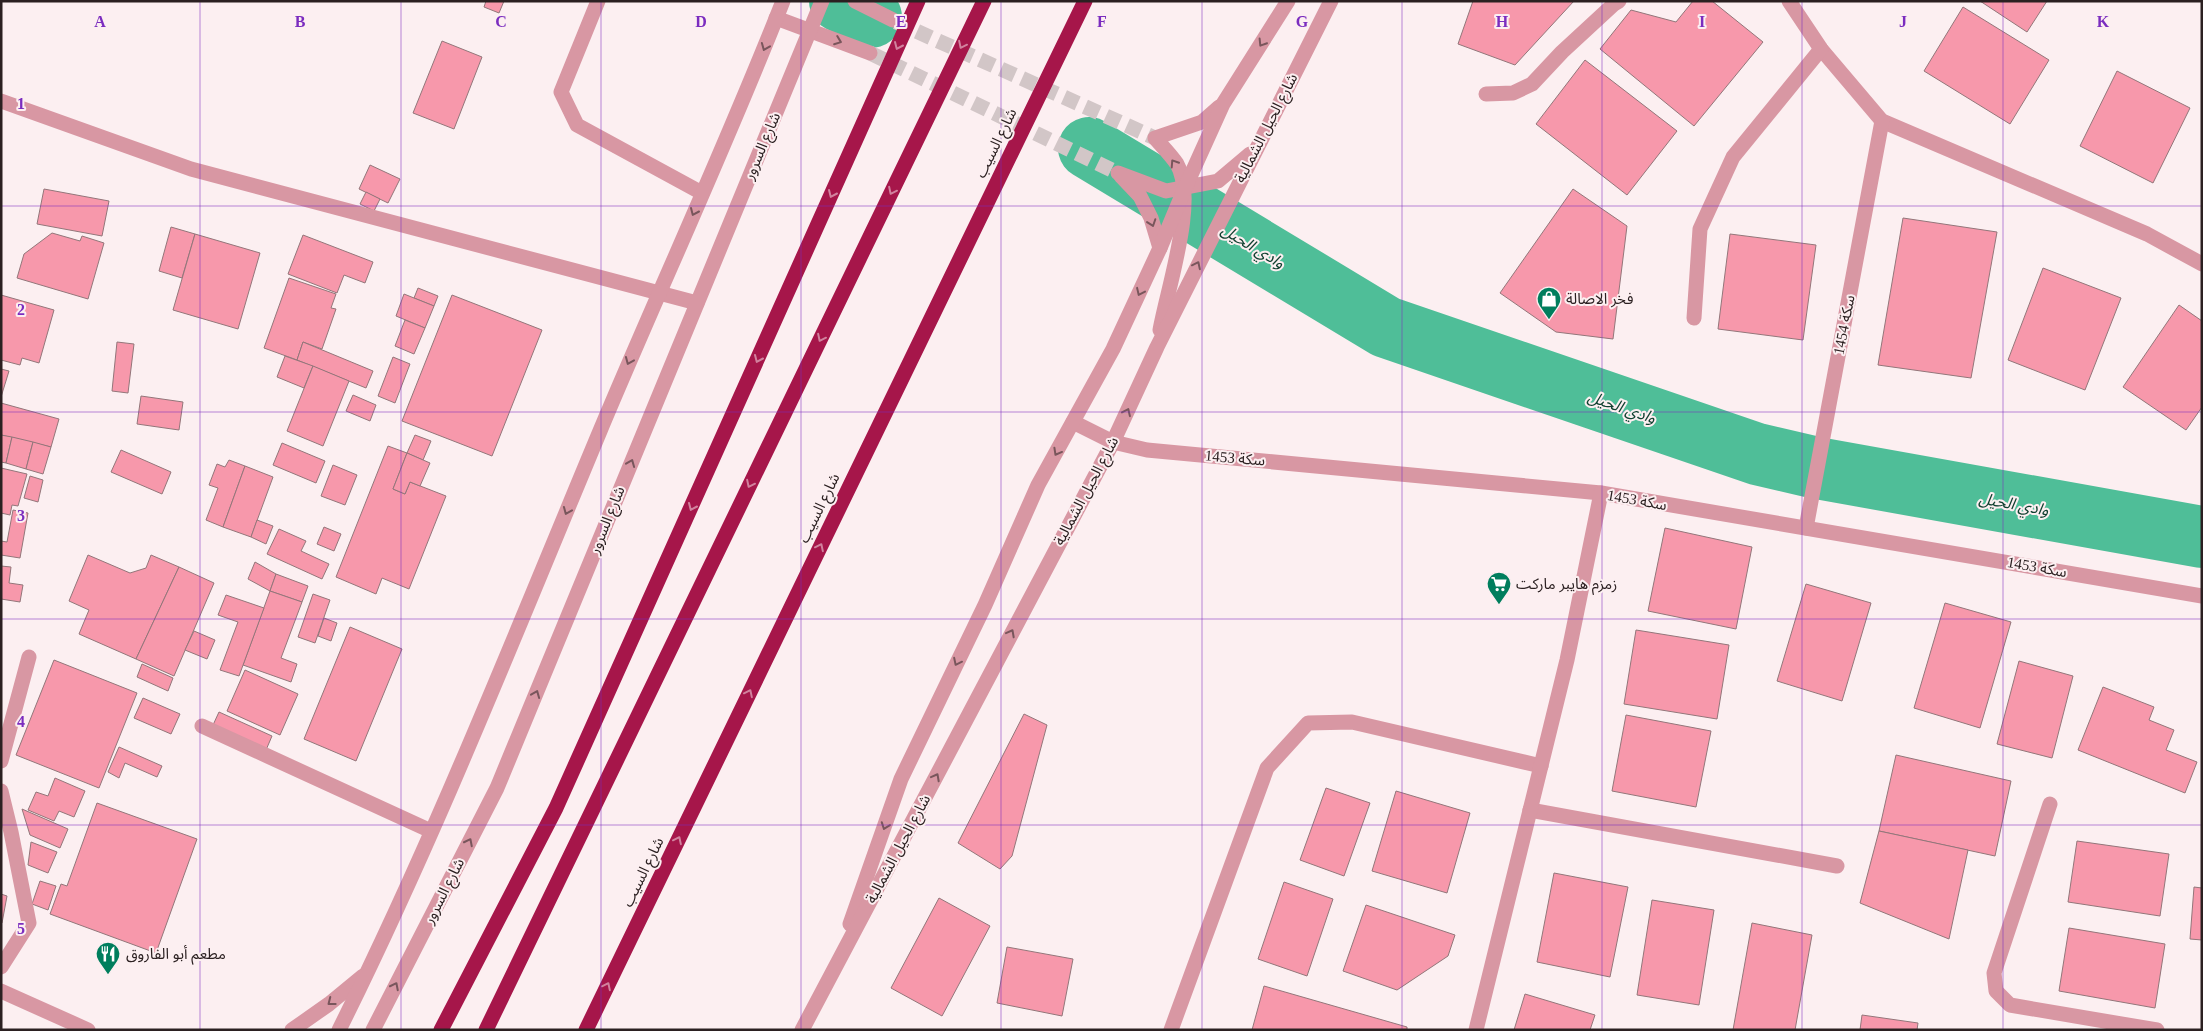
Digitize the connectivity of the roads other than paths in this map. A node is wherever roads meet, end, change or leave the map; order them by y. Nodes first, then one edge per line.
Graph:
1 (598, 1) edge
2 (783, 1) edge
3 (822, 1) edge
4 (854, 1) edge
5 (918, 1) edge
6 (984, 1) edge
7 (1085, 1) edge
8 (1288, 1) edge
9 (1331, 1) edge
10 (1620, 1) edge
11 (1790, 1) edge
12 (776, 18) junction
13 (893, 20) tunnel mouth
14 (810, 31) junction
15 (1821, 49) junction
16 (870, 53) tunnel mouth
17 (1486, 94) dead end
18 (1, 101) edge
19 (1223, 104) junction
20 (1882, 121) junction
21 (1255, 149) junction
22 (1185, 188) junction
23 (702, 193) junction
24 (1160, 248) junction
25 (2202, 264) edge
26 (658, 293) junction
27 (697, 304) junction
28 (1694, 318) dead end
29 (1157, 347) junction
30 (1073, 422) junction
31 (1113, 442) junction
32 (1601, 493) junction
33 (1806, 528) junction
34 (2202, 596) edge
35 (29, 656) dead end
36 (202, 726) dead end
37 (1, 761) edge
38 (1541, 766) junction
39 (1, 791) edge
40 (2050, 804) dead end
41 (1530, 810) junction
42 (431, 831) junction
43 (1837, 866) dead end
44 (1, 968) edge
45 (368, 972) junction
46 (832, 975) junction
47 (1, 991) edge
48 (88, 1030) edge
49 (292, 1030) edge
50 (339, 1030) edge
51 (373, 1030) edge
52 (441, 1030) edge
53 (486, 1030) edge
54 (586, 1030) edge
55 (802, 1030) edge
56 (1172, 1030) edge
57 (1476, 1030) edge
58 (2157, 1030) edge

1 - 23 street
2 - 12 street
3 - 14 street, شارع السرور
4 - 13 street
5 -> 52 highway
6 -> 53 highway
54 -> 7 highway, شارع السيب
8 -> 19 street
9 - 21 street, شارع الحيل الشمالية
10 - 17 street
11 - 15 street
12 - 14 street
12 -> 23 street
14 -> 16 street
14 - 27 street, شارع السرور
15 - 20 street
15 - 28 street
18 - 26 street
19 - 22 street, شارع الحيل الشمالية
22 -> 19 street
20 - 25 street
20 - 33 street, سكة 1454
21 - 22 street
29 -> 21 street, شارع الحيل الشمالية
22 - 24 street, شارع الحيل الشمالية
22 -> 24 street
22 - 29 street
23 -> 26 street
24 -> 30 street, شارع الحيل الشمالية
26 - 27 street
26 -> 42 street
51 -> 27 street, شارع السرور
31 -> 29 street, شارع الحيل الشمالية
30 - 31 street, سكة 1453
30 -> 46 street, شارع الحيل الشمالية
31 - 32 street, سكة 1453
46 -> 31 street, شارع الحيل الشمالية
32 - 33 street, سكة 1453
32 - 38 street
33 - 34 street, سكة 1453
35 - 37 street
36 - 42 street
38 - 41 street
38 - 56 street
39 - 44 street
40 - 58 street
41 - 43 street
41 - 57 street
42 - 45 street
45 -> 49 street
45 - 50 street
46 - 55 street, شارع الحيل الشمالية
47 - 48 street

